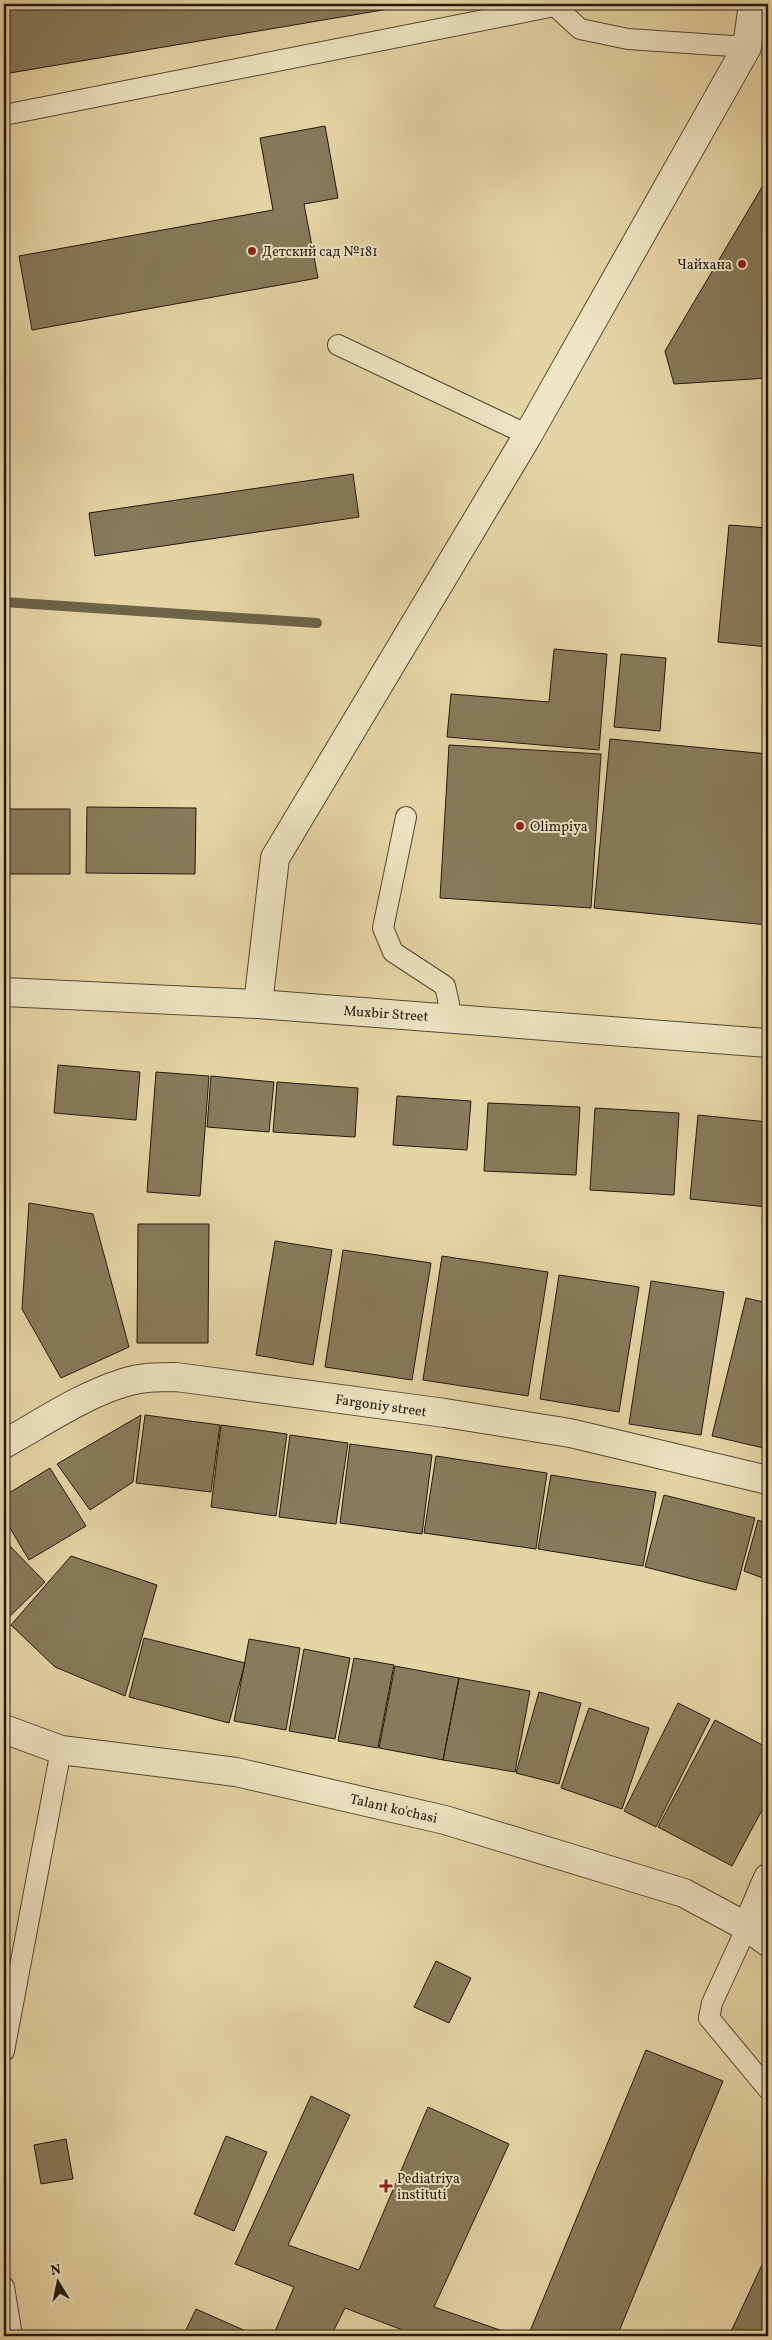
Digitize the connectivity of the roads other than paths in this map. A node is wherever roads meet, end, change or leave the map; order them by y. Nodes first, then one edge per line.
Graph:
1 (752, 4) edge
2 (555, 5) edge
3 (747, 47) junction
4 (4, 115) edge
5 (338, 345) dead end
6 (528, 435) junction
7 (406, 817) dead end
8 (4, 992) edge
9 (258, 1004) junction
10 (448, 1018) junction
11 (768, 1043) edge
12 (4, 1444) edge
13 (768, 1480) edge
14 (4, 1730) edge
15 (61, 1750) junction
16 (768, 1878) edge
17 (757, 1935) edge
18 (4, 2051) edge
19 (768, 2089) edge
20 (4, 2287) edge
21 (12, 2336) edge

1 - 3 street
2 - 3 lane
2 - 4 lane
3 - 6 street
5 - 6 lane
6 - 9 street
7 - 10 lane
8 - 9 street, Muxbir Street
9 - 10 street, Muxbir Street
10 - 11 street, Muxbir Street
12 - 13 street, Fargoniy street
14 - 15 street, Talant ko'chasi
15 - 17 street, Talant ko'chasi
15 - 18 lane
16 - 17 street
17 - 19 lane
20 - 21 lane

